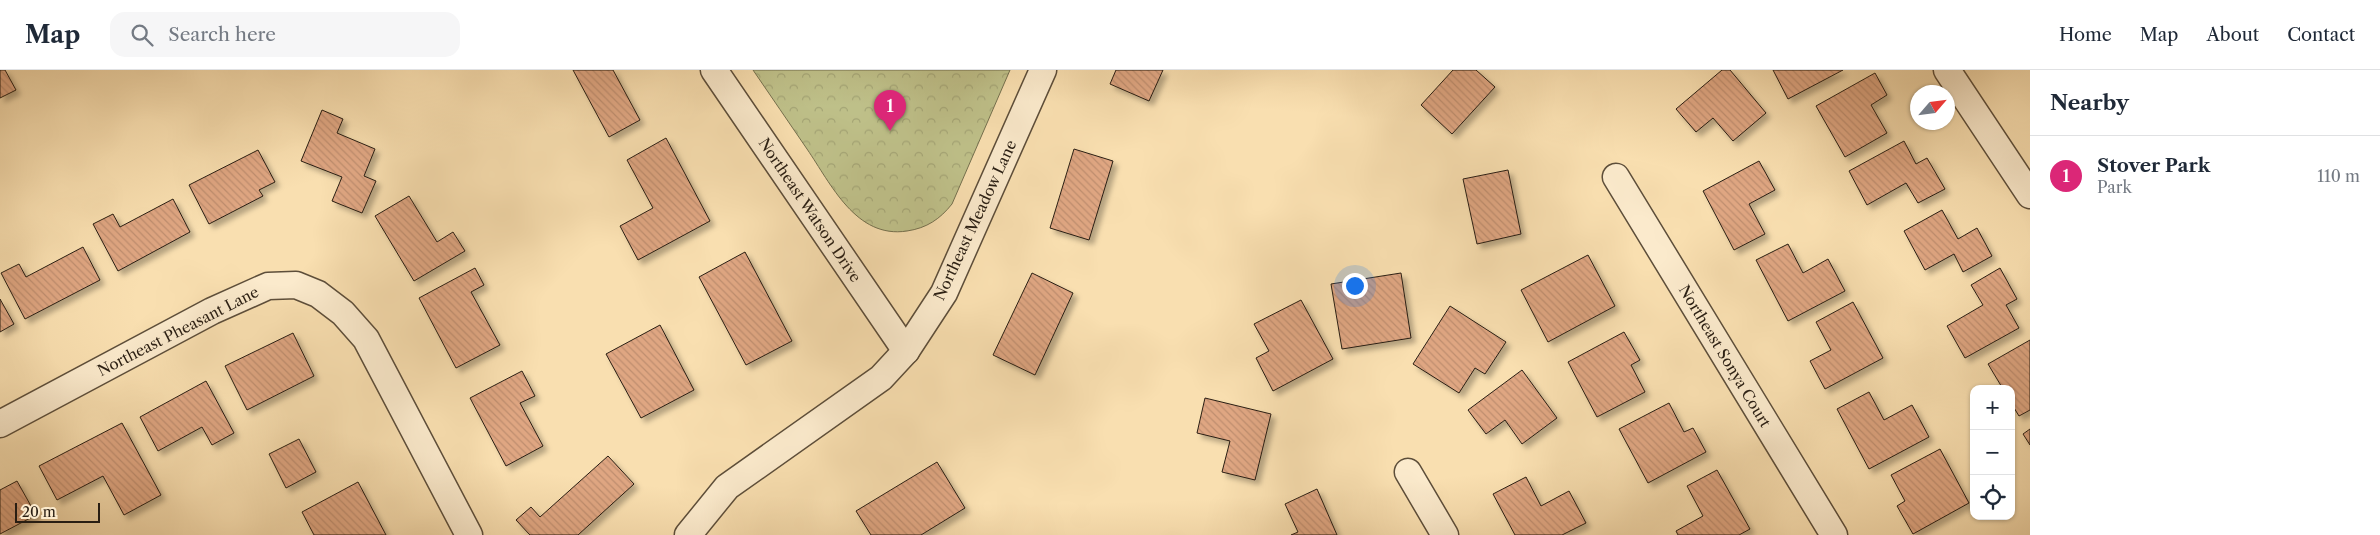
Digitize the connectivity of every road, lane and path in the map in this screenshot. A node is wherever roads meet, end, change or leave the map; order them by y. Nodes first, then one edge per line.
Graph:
1 (714, 70) edge
2 (1043, 70) edge
3 (1947, 70) edge
4 (1616, 177) dead end
5 (2030, 195) edge
6 (906, 351) junction
7 (0, 424) edge
8 (1408, 472) dead end
9 (469, 535) edge
10 (688, 535) edge
11 (1445, 535) edge
12 (1834, 535) edge

1 - 6 street, Northeast Watson Drive
2 - 6 street, Northeast Meadow Lane
3 - 5 street
4 - 12 street, Northeast Sonya Court
6 - 10 street, Northeast Meadow Lane
7 - 9 street, Northeast Pheasant Lane
8 - 11 street

